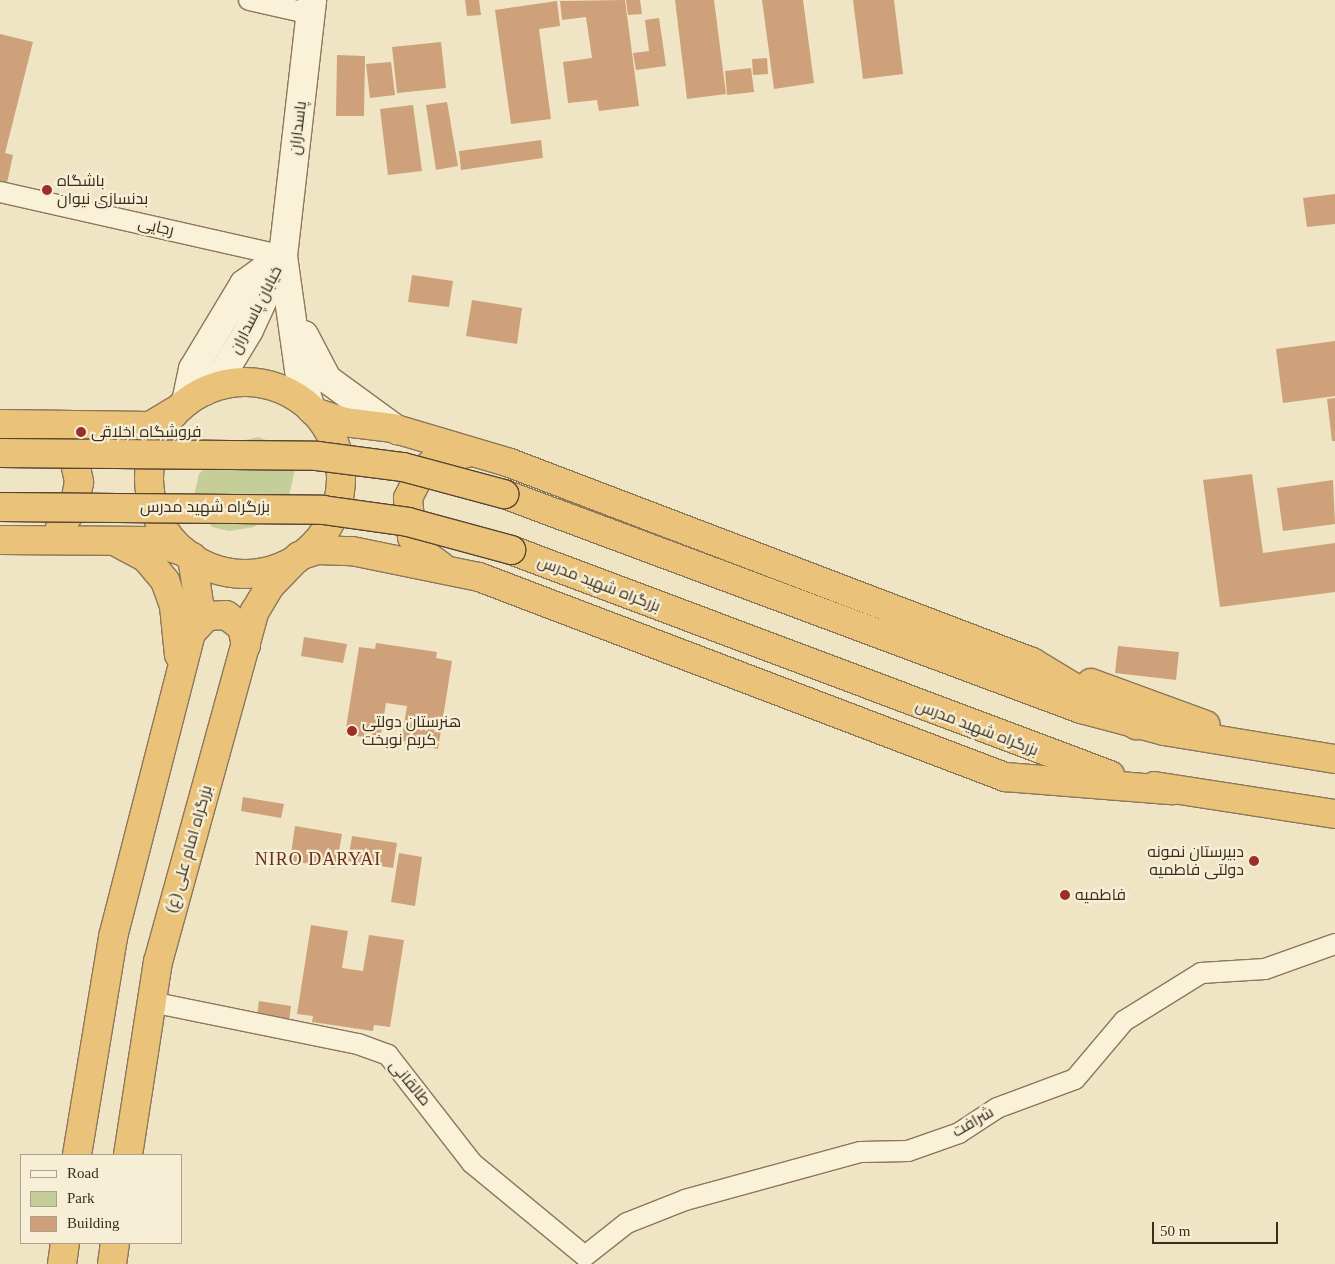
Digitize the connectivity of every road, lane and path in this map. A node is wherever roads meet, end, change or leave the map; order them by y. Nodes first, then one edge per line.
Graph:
1 (248, 0) edge
2 (312, 7) edge
3 (0, 192) edge
4 (283, 256) junction
5 (289, 301) junction
6 (191, 400) junction
7 (312, 410) junction
8 (0, 424) edge
9 (37, 425) junction
10 (398, 430) junction
11 (475, 452) junction
12 (0, 453) edge
13 (0, 507) edge
14 (0, 540) edge
15 (35, 541) junction
16 (112, 541) junction
17 (190, 556) junction
18 (298, 558) junction
19 (445, 568) junction
20 (191, 633) junction
21 (246, 646) junction
22 (1032, 662) junction
23 (180, 675) junction
24 (1136, 725) junction
25 (1268, 748) junction
26 (1335, 759) edge
27 (1172, 790) junction
28 (1335, 814) edge
29 (1335, 944) edge
30 (151, 1002) junction
31 (77, 1154) edge
32 (128, 1154) edge
33 (64, 1244) edge
34 (115, 1244) edge
35 (585, 1256) joint
36 (62, 1264) edge
37 (112, 1264) edge

1 - 2 street
2 - 4 main road, پاسداران
3 - 4 street, رجایی
4 - 5 main road, خیابان پاسداران
4 - 6 main road, خیابان پاسداران
5 - 7 main road, خیابان پاسداران
5 - 10 main road
6 - 7 highway
6 - 9 highway
6 - 17 highway
7 - 10 highway
7 - 18 highway, بزرگراه امام علی (ع)
8 - 9 highway
9 - 15 highway
10 - 11 highway
11 - 19 highway
11 - 22 highway
12 - 24 highway, bridge
13 - 27 highway, بزرگراه شهید مدرس, bridge
14 - 15 highway
15 - 16 highway
16 - 17 highway
16 - 23 highway
17 - 18 highway
17 - 20 highway
18 - 19 highway, بزرگراه شهید مدرس
18 - 21 highway, بزرگراه امام علی (ع)
19 - 27 highway, بزرگراه شهید مدرس
20 - 21 highway
20 - 23 highway
21 - 30 highway, بزرگراه امام علی (ع)
22 - 24 highway
22 - 25 highway
23 - 31 highway
24 - 25 highway
25 - 26 highway
27 - 28 highway, بزرگراه شهید مدرس
29 - 35 street, شرافت
30 - 32 highway, بزرگراه امام علی (ع)
30 - 35 street, طالقانی
33 - 36 highway
34 - 37 highway

